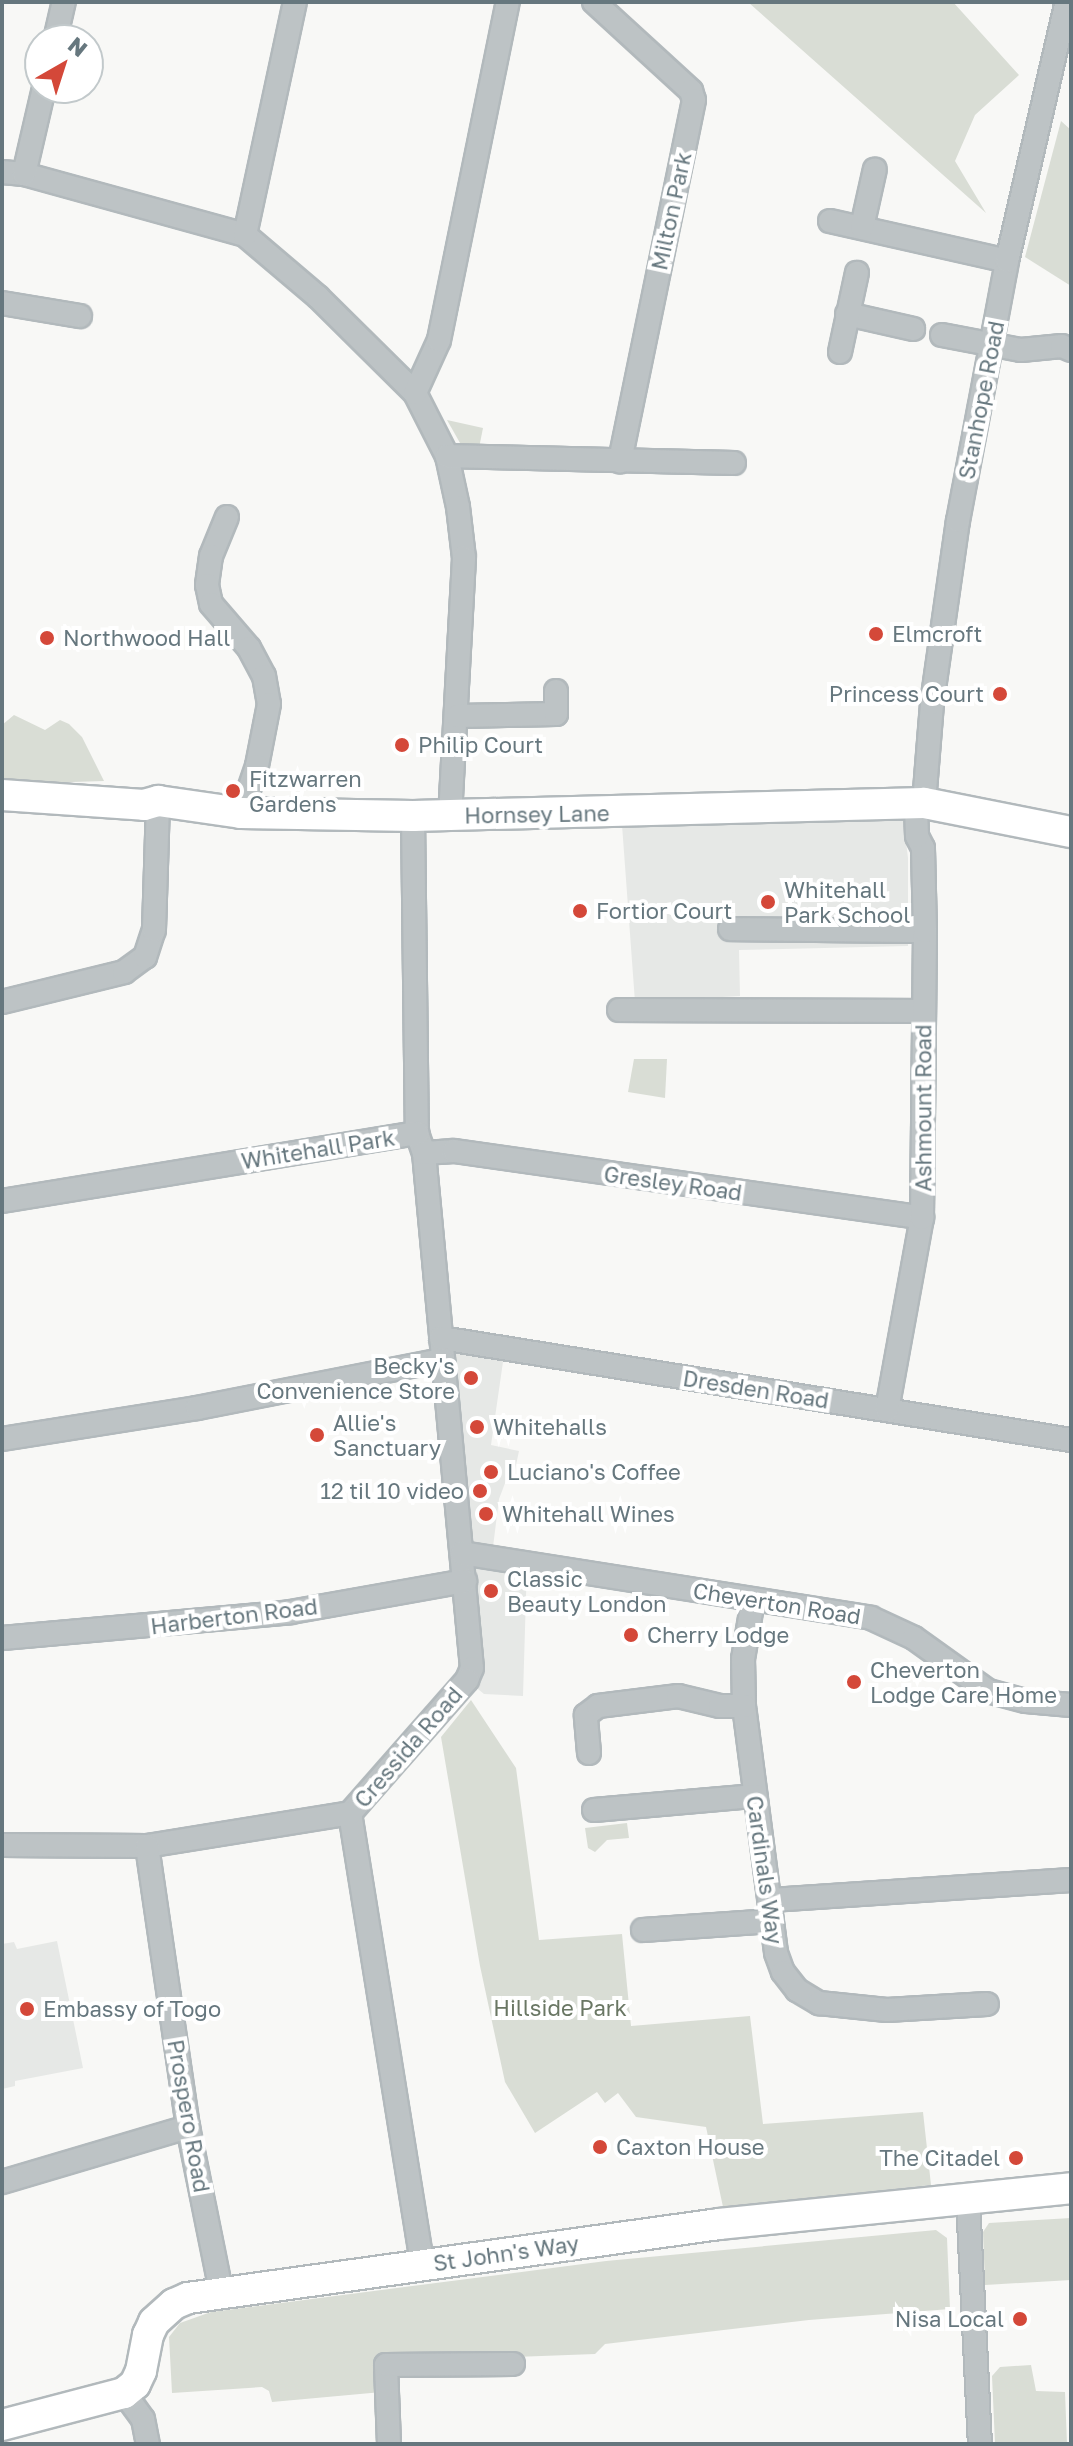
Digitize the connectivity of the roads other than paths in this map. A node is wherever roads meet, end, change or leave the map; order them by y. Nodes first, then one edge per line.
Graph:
1 (64, 2) edge
2 (295, 2) edge
3 (508, 2) edge
4 (594, 2) edge
5 (1068, 7) edge
6 (59, 24) edge
7 (38, 104) edge
8 (875, 169) dead end
9 (13, 173) edge
10 (830, 221) dead end
11 (862, 227) junction
12 (245, 235) junction
13 (1007, 261) junction
14 (857, 273) dead end
15 (2, 303) edge
16 (847, 314) junction
17 (80, 316) dead end
18 (913, 329) dead end
19 (942, 335) dead end
20 (992, 345) junction
21 (1071, 350) edge
22 (840, 352) dead end
23 (415, 393) junction
24 (447, 456) junction
25 (620, 461) junction
26 (734, 463) dead end
27 (227, 517) dead end
28 (556, 691) dead end
29 (458, 716) junction
30 (2, 795) edge
31 (158, 801) junction
32 (920, 803) junction
33 (241, 813) junction
34 (413, 816) junction
35 (450, 816) junction
36 (1071, 832) edge
37 (730, 929) dead end
38 (925, 931) junction
39 (2, 1002) edge
40 (619, 1010) dead end
41 (924, 1011) junction
42 (420, 1143) junction
43 (2, 1201) edge
44 (922, 1218) junction
45 (442, 1349) junction
46 (887, 1410) junction
47 (2, 1439) edge
48 (1071, 1440) edge
49 (462, 1553) junction
50 (465, 1581) junction
51 (753, 1600) junction
52 (2, 1638) edge
53 (1071, 1705) edge
54 (744, 1706) junction
55 (589, 1753) dead end
56 (755, 1796) junction
57 (594, 1810) dead end
58 (350, 1813) junction
59 (2, 1845) edge
60 (147, 1846) junction
61 (1071, 1880) edge
62 (772, 1911) junction
63 (643, 1930) dead end
64 (987, 2004) dead end
65 (188, 2127) junction
66 (2, 2182) edge
67 (1071, 2188) edge
68 (968, 2200) junction
69 (422, 2264) junction
70 (221, 2291) junction
71 (513, 2364) dead end
72 (124, 2393) junction
73 (2, 2425) edge
74 (148, 2444) edge
75 (389, 2444) edge
76 (980, 2444) edge

1 - 6 street
2 - 12 street
3 - 23 street
4 - 25 street, Milton Park
5 - 13 street, Stanhope Road
7 - 9 street
8 - 11 street
9 - 12 street
10 - 11 street
11 - 13 street
12 - 23 street
13 - 20 street, Stanhope Road
14 - 16 street
15 - 17 street
16 - 18 street
16 - 22 street
19 - 20 street
20 - 21 street
20 - 32 street, Stanhope Road
23 - 24 street
24 - 25 street
24 - 29 street
25 - 26 street
27 - 33 street
28 - 29 street
29 - 35 street
30 - 31 street, Hornsey Lane
31 - 33 street, Hornsey Lane
31 - 39 street
32 - 35 street, Hornsey Lane
32 - 36 street, Hornsey Lane
32 - 38 street, Ashmount Road
33 - 34 street, Hornsey Lane
34 - 35 street, Hornsey Lane
34 - 42 street, Whitehall Park
37 - 38 street
38 - 41 street, Ashmount Road
40 - 41 street
41 - 44 street, Ashmount Road
42 - 43 street, Whitehall Park
42 - 44 street, Gresley Road
42 - 45 street, Cressida Road
44 - 46 street, Ashmount Road
45 - 46 street, Dresden Road
45 - 47 street
45 - 49 street, Cressida Road
46 - 48 street, Dresden Road
49 - 50 street, Cressida Road
49 - 51 street, Cheverton Road
50 - 52 street, Harberton Road
50 - 58 street, Cressida Road
51 - 53 street, Cheverton Road
51 - 54 street, Cardinals Way
54 - 55 street
54 - 56 street, Cardinals Way
56 - 57 street
56 - 62 street, Cardinals Way
58 - 60 street
58 - 69 street, Cressida Road
59 - 60 street
60 - 65 street, Prospero Road
61 - 62 street
62 - 63 street
62 - 64 street, Cardinals Way
65 - 66 street
65 - 70 street, Prospero Road
67 - 68 street, St John's Way
68 - 69 street, St John's Way
68 - 76 street
69 - 70 street, St John's Way
70 - 72 street, St John's Way
71 - 75 street
72 - 73 street
72 - 74 street

